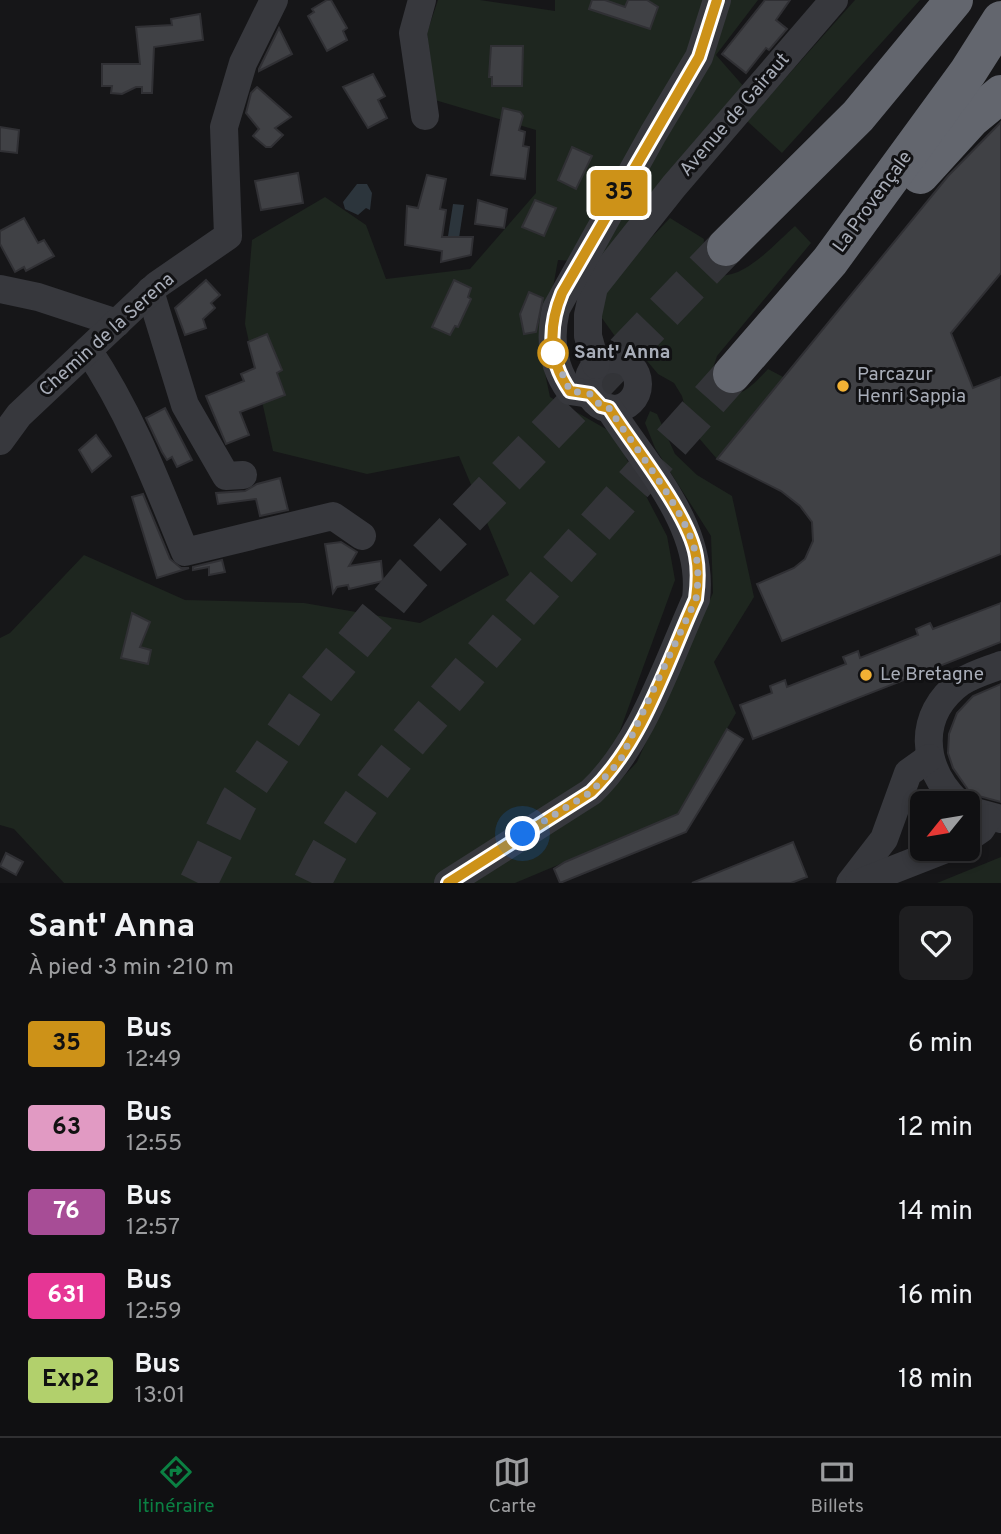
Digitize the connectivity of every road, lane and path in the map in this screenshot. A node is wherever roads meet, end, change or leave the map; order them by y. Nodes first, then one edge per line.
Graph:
1 (274, 0) edge
2 (422, 0) edge
3 (717, 0) edge
4 (834, 0) edge
5 (954, 0) edge
6 (1001, 20) edge
7 (1001, 94) edge
8 (425, 116) dead end
9 (726, 247) tunnel mouth
10 (830, 261) junction
11 (0, 289) edge
12 (150, 291) junction
13 (117, 323) junction
14 (88, 350) junction
15 (605, 362) junction
16 (732, 374) tunnel mouth
17 (609, 402) junction
18 (0, 441) edge
19 (243, 475) dead end
20 (362, 536) dead end
21 (1001, 665) edge
22 (929, 758) junction
23 (948, 791) edge
24 (915, 861) edge
25 (448, 883) edge
26 (850, 883) edge
27 (859, 883) edge

1 - 12 street, Chemin de la Serena
2 - 8 street
3 - 17 street
4 - 15 street, Avenue de Gairaut
5 - 9 highway
6 - 10 highway, La Provençale
7 - 10 highway
10 - 16 highway, La Provençale
11 - 13 street
12 - 13 street, Chemin de la Serena
12 - 19 street
13 - 14 street, Chemin de la Serena
14 - 18 street, Chemin de la Serena
14 - 20 street
15 - 17 street
15 - 17 street
17 - 25 street
21 - 22 street
22 - 23 street
22 - 26 street
24 - 27 street

